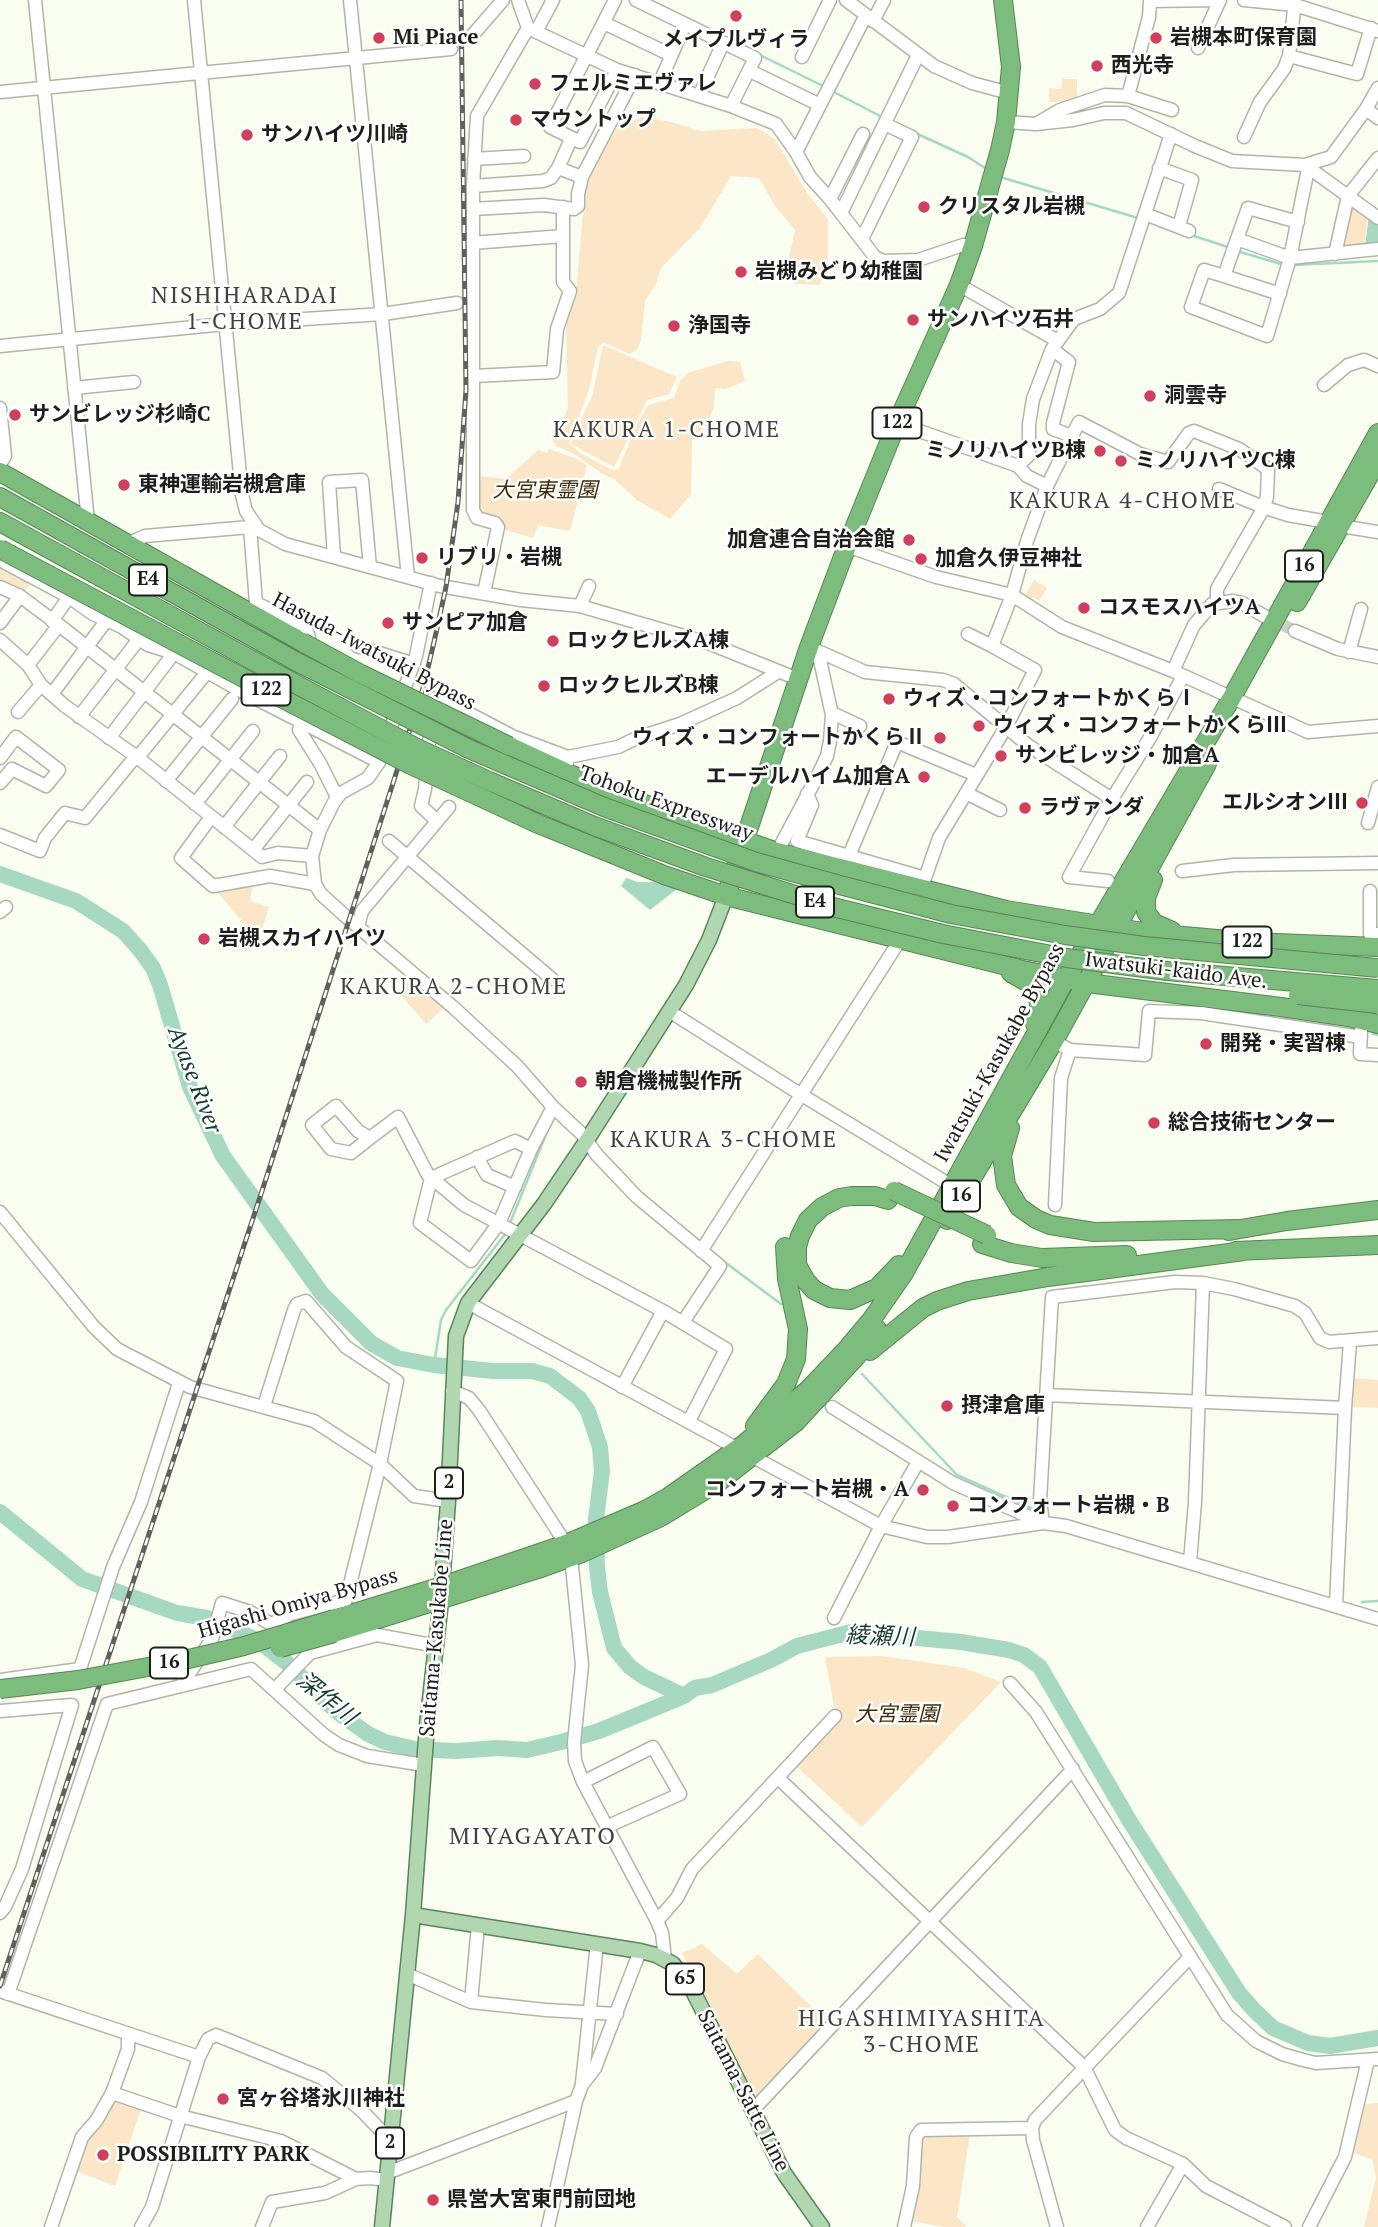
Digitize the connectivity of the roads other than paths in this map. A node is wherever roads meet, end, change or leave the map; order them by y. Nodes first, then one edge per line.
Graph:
1 (36, 0) edge
2 (194, 0) edge
3 (350, 0) edge
4 (503, 0) edge
5 (518, 0) edge
6 (553, 0) edge
7 (615, 0) edge
8 (636, 0) edge
9 (830, 0) edge
10 (846, 0) edge
11 (884, 0) edge
12 (1003, 0) edge
13 (1219, 0) edge
14 (1244, 0) edge
15 (1295, 3) edge
16 (870, 18) junction
17 (604, 23) junction
18 (685, 23) junction
19 (533, 29) junction
20 (1374, 29) edge
21 (470, 38) tunnel mouth
22 (723, 43) junction
23 (1198, 48) dead end
24 (452, 49) tunnel mouth
25 (588, 55) junction
26 (671, 55) junction
27 (918, 55) junction
28 (1289, 56) junction
29 (356, 57) junction
30 (802, 57) dead end
31 (617, 70) junction
32 (750, 71) junction
33 (201, 74) junction
34 (635, 75) junction
35 (660, 82) junction
36 (44, 88) junction
37 (1378, 88) edge
38 (0, 92) edge
39 (1009, 93) junction
40 (699, 96) junction
41 (1128, 96) junction
42 (820, 105) junction
43 (731, 106) junction
44 (1172, 110) dead end
45 (1366, 110) junction
46 (1378, 118) edge
47 (1006, 122) junction
48 (885, 124) junction
49 (1035, 124) junction
50 (863, 134) dead end
51 (1171, 134) junction
52 (1244, 137) dead end
53 (576, 140) junction
54 (597, 150) junction
55 (796, 152) junction
56 (524, 156) dead end
57 (474, 159) junction
58 (1376, 163) edge
59 (1306, 167) junction
60 (558, 168) junction
61 (1160, 168) junction
62 (582, 177) junction
63 (473, 186) junction
64 (1349, 197) junction
65 (830, 199) junction
66 (563, 207) junction
67 (473, 209) junction
68 (841, 213) junction
69 (1144, 217) junction
70 (1378, 218) edge
71 (1298, 222) junction
72 (563, 236) junction
73 (862, 239) junction
74 (472, 243) junction
75 (972, 246) junction
76 (1235, 246) junction
77 (1378, 249) edge
78 (1335, 254) junction
79 (1289, 264) junction
80 (1224, 276) junction
81 (959, 285) junction
82 (1280, 293) junction
83 (457, 303) dead end
84 (383, 314) junction
85 (225, 324) junction
86 (69, 340) junction
87 (1055, 345) junction
88 (0, 346) edge
89 (1378, 366) edge
90 (474, 376) junction
91 (134, 382) dead end
92 (1324, 386) dead end
93 (74, 388) junction
94 (0, 408) edge
95 (897, 423) junction
96 (1378, 433) edge
97 (1072, 436) junction
98 (1378, 460) edge
99 (1018, 466) junction
100 (1, 467) edge
101 (1047, 486) junction
102 (1219, 489) dead end
103 (0, 497) edge
104 (1264, 507) junction
105 (88, 521) junction
106 (0, 522) edge
107 (1334, 524) junction
108 (253, 527) junction
109 (1378, 532) edge
110 (127, 544) junction
111 (848, 546) junction
112 (0, 549) edge
113 (334, 557) junction
114 (0, 560) edge
115 (370, 567) junction
116 (408, 577) junction
117 (431, 583) junction
118 (589, 586) dead end
119 (0, 587) edge
120 (484, 593) junction
121 (1013, 595) junction
122 (20, 596) junction
123 (69, 597) junction
124 (1217, 603) junction
125 (580, 606) junction
126 (1362, 609) dead end
127 (1266, 617) tunnel mouth
128 (106, 621) junction
129 (0, 623) edge
130 (56, 623) junction
131 (1295, 631) tunnel mouth
132 (968, 634) dead end
133 (139, 639) junction
134 (0, 640) edge
135 (306, 640) junction
136 (357, 646) dead end
137 (992, 646) junction
138 (809, 647) junction
139 (87, 648) junction
140 (1349, 652) junction
141 (174, 653) junction
142 (1378, 657) edge
143 (414, 664) junction
144 (28, 665) junction
145 (116, 670) junction
146 (778, 672) junction
147 (1178, 674) junction
148 (204, 676) dead end
149 (798, 679) junction
150 (41, 685) junction
151 (144, 692) junction
152 (52, 694) junction
153 (232, 699) dead end
154 (1236, 701) junction
155 (19, 712) dead end
156 (832, 713) junction
157 (172, 714) junction
158 (79, 717) junction
159 (302, 722) junction
160 (860, 726) dead end
161 (1378, 726) edge
162 (1006, 727) junction
163 (253, 731) dead end
164 (201, 737) junction
165 (109, 738) junction
166 (280, 756) dead end
167 (136, 757) junction
168 (0, 758) edge
169 (230, 760) junction
170 (379, 762) junction
171 (566, 765) junction
172 (976, 775) junction
173 (166, 781) junction
174 (307, 782) dead end
175 (0, 783) edge
176 (260, 783) junction
177 (1378, 787) edge
178 (966, 793) junction
179 (807, 794) junction
180 (337, 797) junction
181 (1112, 799) junction
182 (195, 804) junction
183 (289, 806) junction
184 (449, 807) dead end
185 (1000, 810) dead end
186 (211, 817) junction
187 (437, 821) junction
188 (1175, 821) junction
189 (1368, 823) dead end
190 (224, 827) junction
191 (320, 830) junction
192 (0, 835) edge
193 (744, 839) junction
194 (389, 841) dead end
195 (253, 850) junction
196 (777, 852) junction
197 (312, 856) junction
198 (407, 856) junction
199 (848, 858) junction
200 (1378, 863) edge
201 (1182, 871) dead end
202 (1108, 881) dead end
203 (315, 884) junction
204 (1370, 891) dead end
205 (726, 896) junction
206 (1113, 901) junction
207 (1063, 920) junction
208 (358, 927) junction
209 (1107, 927) junction
210 (900, 940) junction
211 (1251, 942) junction
212 (1375, 943) edge
213 (1067, 958) junction
214 (990, 962) junction
215 (1378, 968) edge
216 (552, 979) dead end
217 (1066, 979) junction
218 (1087, 983) junction
219 (1378, 989) edge
220 (1378, 1004) edge
221 (669, 1011) junction
222 (1367, 1027) edge
223 (1058, 1046) junction
224 (1378, 1055) edge
225 (800, 1094) junction
226 (999, 1104) junction
227 (553, 1107) junction
228 (370, 1138) dead end
229 (587, 1140) junction
230 (531, 1149) junction
231 (477, 1157) junction
232 (431, 1178) junction
233 (515, 1187) junction
234 (951, 1189) junction
235 (891, 1195) junction
236 (1055, 1205) dead end
237 (1378, 1210) edge
238 (0, 1212) edge
239 (508, 1229) junction
240 (1239, 1229) junction
241 (984, 1240) junction
242 (1378, 1245) edge
243 (701, 1251) junction
244 (1244, 1251) junction
245 (1203, 1283) junction
246 (468, 1303) junction
247 (663, 1311) junction
248 (683, 1322) junction
249 (1378, 1338) edge
250 (1350, 1342) junction
251 (856, 1357) junction
252 (178, 1383) junction
253 (452, 1386) junction
254 (622, 1387) junction
255 (1046, 1395) junction
256 (1199, 1402) junction
257 (264, 1406) junction
258 (832, 1408) dead end
259 (1345, 1408) junction
260 (688, 1421) junction
261 (745, 1450) junction
262 (918, 1462) junction
263 (380, 1464) junction
264 (448, 1501) junction
265 (1043, 1523) junction
266 (881, 1526) junction
267 (575, 1548) junction
268 (1190, 1562) junction
269 (442, 1594) junction
270 (1336, 1606) junction
271 (834, 1618) dead end
272 (1378, 1619) edge
273 (334, 1626) junction
274 (437, 1646) junction
275 (2, 1683) edge
276 (1010, 1683) dead end
277 (181, 1686) junction
278 (275, 1689) junction
279 (0, 1700) edge
280 (0, 1711) edge
281 (835, 1716) dead end
282 (424, 1763) junction
283 (1073, 1769) junction
284 (778, 1778) junction
285 (583, 1782) junction
286 (606, 1828) junction
287 (2, 1909) edge
288 (413, 1915) junction
289 (657, 1921) junction
290 (930, 1921) junction
291 (478, 1925) junction
292 (597, 1944) junction
293 (640, 1951) junction
294 (1189, 1958) junction
295 (665, 1959) junction
296 (407, 1974) junction
297 (4, 1992) edge
298 (471, 2002) junction
299 (590, 2012) junction
300 (617, 2014) junction
301 (128, 2034) junction
302 (199, 2057) junction
303 (1373, 2059) edge
304 (1084, 2067) junction
305 (582, 2085) junction
306 (112, 2093) junction
307 (576, 2101) junction
308 (752, 2111) junction
309 (180, 2116) junction
310 (1032, 2128) junction
311 (391, 2138) junction
312 (1184, 2164) junction
313 (387, 2177) junction
314 (356, 2179) junction
315 (51, 2227) edge
316 (141, 2227) edge
317 (262, 2227) edge
318 (382, 2227) edge
319 (548, 2227) edge
320 (822, 2227) edge
321 (904, 2227) edge
322 (1057, 2227) edge
323 (1147, 2227) edge
324 (1285, 2227) edge
325 (1309, 2227) edge

1 - 36 street
2 - 33 street
3 - 29 street
4 - 21 street
5 - 19 street
6 - 19 street
7 - 17 street
8 - 18 street
9 - 30 street
10 - 16 street
11 - 16 street
12 - 39 highway, 122
13 - 23 street
13 - 41 street
14 - 15 street
15 - 20 street
15 - 28 street
16 - 27 street
16 - 42 street
17 - 25 street
17 - 26 street
18 - 22 street
18 - 26 street
19 - 25 street
19 - 57 street
20 - 28 street
22 - 32 street
22 - 40 street
24 - 29 street
25 - 31 street
25 - 53 street
26 - 35 street
27 - 39 street
27 - 48 street
28 - 52 street
29 - 33 street
29 - 84 street
31 - 34 street
31 - 53 street
32 - 42 street
32 - 43 street
33 - 36 street
33 - 85 street
34 - 35 street
34 - 54 street
35 - 40 street
36 - 38 street
36 - 86 street
37 - 45 street
39 - 47 highway, 122
40 - 43 street
41 - 44 street
41 - 49 street
42 - 55 street
43 - 55 street
45 - 46 street
45 - 59 street
47 - 49 street
47 - 75 highway, 122
48 - 68 street
48 - 73 street
49 - 51 street
50 - 65 street
51 - 59 street
51 - 61 street
53 - 54 street
53 - 60 street
54 - 62 street
55 - 65 street
56 - 57 street
57 - 63 street
58 - 64 street
59 - 64 street
59 - 71 street
60 - 62 street
60 - 63 street
61 - 69 street
61 - 69 street
62 - 66 street
63 - 67 street
64 - 70 street
64 - 78 street
65 - 68 street
66 - 67 street
66 - 72 street
67 - 74 street
68 - 73 street
69 - 87 street
71 - 76 street
71 - 79 street
72 - 74 street
72 - 90 street
73 - 75 street
74 - 90 street
75 - 81 highway, 122
76 - 79 street
76 - 80 street
77 - 78 street
78 - 79 street
79 - 82 street
80 - 82 street
80 - 82 street
81 - 87 street
81 - 95 highway, 122
83 - 84 street
84 - 85 street
84 - 116 street
85 - 86 street
85 - 108 street
86 - 88 street
86 - 93 street
87 - 97 street
87 - 99 street
89 - 92 street
90 - 120 street
91 - 93 street
93 - 105 street
94 - 100 street
95 - 99 street
95 - 111 highway, 122
96 - 107 highway, Iwatsuki-Kasukabe Bypass / 16
97 - 101 street
97 - 104 street
98 - 107 highway, Iwatsuki-Kasukabe Bypass / 16
99 - 101 street
100 - 105 highway, Hasuda-Iwatsuki Bypass / 122
101 - 121 street
102 - 104 street
103 - 215 highway, Tohoku Expressway / E4, bridge
104 - 107 street
104 - 124 street
105 - 110 highway, Hasuda-Iwatsuki Bypass / 122
106 - 213 highway, Tohoku Expressway / E4, bridge
107 - 109 street
107 - 154 highway, Iwatsuki-Kasukabe Bypass / 16
108 - 110 street
108 - 113 street
108 - 135 street
110 - 135 highway, Hasuda-Iwatsuki Bypass / 122
111 - 121 street
111 - 138 highway, 122
112 - 205 highway, 122, bridge
113 - 115 street
113 - 115 street
114 - 123 street
115 - 116 street
116 - 117 street
117 - 120 street
117 - 143 street
118 - 125 street
119 - 122 street
120 - 125 street
121 - 137 street
121 - 147 street
122 - 129 street
122 - 130 street
123 - 128 street
123 - 130 street
124 - 127 street
124 - 147 street
125 - 146 street
126 - 140 street
128 - 133 street
128 - 139 street
130 - 139 street
130 - 144 street
131 - 140 street
132 - 137 street
133 - 141 street
133 - 145 street
134 - 144 street
135 - 171 highway, Hasuda-Iwatsuki Bypass / 122, bridge
136 - 143 street
137 - 162 street
138 - 149 highway, 122
138 - 156 street
138 - 162 street
139 - 145 street
139 - 152 street
140 - 142 street
141 - 151 street
141 - 159 street
143 - 170 street
144 - 150 street
145 - 151 street
145 - 158 street
146 - 149 street
146 - 171 street
147 - 154 street
147 - 181 street
148 - 157 street
149 - 193 highway, 122
150 - 152 street
150 - 155 street
151 - 157 street
151 - 165 street
152 - 158 street
153 - 164 street
154 - 161 street
154 - 188 highway, Iwatsuki-Kasukabe Bypass / 16
154 - 206 highway, Iwatsuki-Kasukabe Bypass / 16
156 - 160 street
156 - 179 street
157 - 164 street
157 - 167 street
158 - 165 street
159 - 170 street
159 - 180 street
162 - 172 street
162 - 181 street
163 - 169 street
164 - 169 street
164 - 173 street
165 - 167 street
166 - 176 street
167 - 173 street
167 - 192 street
168 - 175 street
169 - 176 street
169 - 182 street
170 - 180 street
171 - 187 street
171 - 193 highway, Hasuda-Iwatsuki Bypass / 122
172 - 178 street
172 - 199 street
173 - 182 street
174 - 183 street
176 - 183 street
176 - 190 street
177 - 189 street
178 - 185 street
178 - 199 street
179 - 196 street
179 - 199 street
180 - 191 street
181 - 202 street
182 - 186 street
183 - 191 street
183 - 195 street
184 - 187 street
186 - 190 street
186 - 203 street
187 - 198 street
188 - 209 highway, Iwatsuki-Kasukabe Bypass / 16
188 - 211 highway
190 - 195 street
191 - 197 street
193 - 196 highway, Iwatsuki-kaido Ave. / 122
193 - 205 highway, 122
194 - 198 street
195 - 197 street
196 - 207 highway, Iwatsuki-kaido Ave. / 122
197 - 203 street
198 - 208 street
198 - 216 street
200 - 201 street
203 - 208 street
204 - 212 street
205 - 210 highway, Iwatsuki-kaido Ave. / 122
205 - 221 main road, Saitama-Kasukabe Line / 2
206 - 207 highway
206 - 209 highway, Iwatsuki-Kasukabe Bypass / 16
207 - 209 highway, Iwatsuki-kaido Ave. / 122
208 - 227 street
209 - 211 highway, Iwatsuki-kaido Ave. / 122
209 - 217 highway, Iwatsuki-Kasukabe Bypass / 16
209 - 218 highway, Iwatsuki-Kasukabe Bypass / 16
210 - 214 highway, Iwatsuki-kaido Ave. / 122
210 - 225 street
211 - 212 highway, Iwatsuki-kaido Ave. / 122
212 - 222 street
213 - 219 highway, Tohoku Expressway / E4, bridge
213 - 220 highway, bridge
214 - 217 highway, Iwatsuki-kaido Ave. / 122
214 - 226 highway
217 - 218 highway, Iwatsuki-kaido Ave. / 122
217 - 226 highway, Iwatsuki-Kasukabe Bypass / 16
218 - 222 highway, Iwatsuki-kaido Ave. / 122
218 - 223 highway, Iwatsuki-Kasukabe Bypass / 16
221 - 225 street
221 - 229 main road, Saitama-Kasukabe Line / 2
222 - 223 street
222 - 224 street
223 - 236 street
223 - 240 highway
223 - 251 highway, Iwatsuki-Kasukabe Bypass / 16
225 - 234 street
225 - 243 street
226 - 234 highway, Iwatsuki-Kasukabe Bypass / 16
227 - 229 street
227 - 230 street
228 - 232 street
229 - 239 main road, Saitama-Kasukabe Line / 2
229 - 243 street
230 - 231 street
230 - 233 street
231 - 232 street
231 - 233 street
232 - 239 street
232 - 239 street
233 - 239 street
234 - 235 highway
234 - 261 highway, Iwatsuki-Kasukabe Bypass / 16
235 - 241 highway, bridge
235 - 261 highway
237 - 240 highway
238 - 252 street
239 - 246 main road, Saitama-Kasukabe Line / 2
239 - 247 street
240 - 241 highway
241 - 244 highway
242 - 244 highway
243 - 248 street
244 - 251 highway
245 - 250 street
245 - 255 street
245 - 256 street
246 - 253 main road, Saitama-Kasukabe Line / 2
246 - 254 street
247 - 248 street
247 - 254 street
248 - 260 street
249 - 250 street
250 - 259 street
251 - 261 highway, Iwatsuki-Kasukabe Bypass / 16
252 - 257 street
252 - 275 street
253 - 264 main road, Saitama-Kasukabe Line / 2
253 - 267 street
254 - 260 street
255 - 256 street
255 - 265 street
256 - 259 street
256 - 268 street
257 - 263 street
257 - 263 street
258 - 262 street
259 - 270 street
260 - 261 street
261 - 266 street
261 - 267 highway, Iwatsuki-Kasukabe Bypass / 16
262 - 265 street
262 - 266 street
263 - 264 street
263 - 277 street
264 - 269 main road, Saitama-Kasukabe Line / 2
265 - 266 street
265 - 268 street
266 - 271 street
267 - 269 highway, Iwatsuki-Kasukabe Bypass / 16
267 - 285 street
268 - 270 street
269 - 273 highway, Higashi Omiya Bypass / 16
269 - 274 main road, Saitama-Kasukabe Line / 2
270 - 272 street
273 - 275 highway, Higashi Omiya Bypass / 16, bridge
273 - 279 highway, Higashi Omiya Bypass / 16, bridge
274 - 278 street
274 - 282 main road, Saitama-Kasukabe Line / 2
275 - 280 street
276 - 283 street
277 - 278 street
277 - 297 street
278 - 282 street
280 - 287 street
281 - 284 street
282 - 288 main road, Saitama-Kasukabe Line / 2
283 - 290 street
283 - 294 street
284 - 289 street
284 - 290 street
285 - 286 street
285 - 286 street
286 - 289 street
288 - 291 main road, Saitama-Satte Line / 65
288 - 296 main road, Saitama-Kasukabe Line / 2
289 - 295 street
290 - 304 street
290 - 308 street
291 - 292 main road, Saitama-Satte Line / 65
291 - 298 street
292 - 293 main road, Saitama-Satte Line / 65
292 - 299 street
293 - 295 main road, Saitama-Satte Line / 65
293 - 300 street
294 - 303 street
294 - 304 street
295 - 308 main road, Saitama-Satte Line / 65
296 - 298 street
296 - 311 main road, Saitama-Kasukabe Line / 2
297 - 301 street
298 - 299 street
299 - 300 street
299 - 305 street
300 - 305 street
301 - 302 street
301 - 306 street
302 - 309 street
302 - 311 street
303 - 325 street
304 - 310 street
304 - 312 street
305 - 307 street
306 - 309 street
306 - 315 street
307 - 313 street
307 - 319 street
308 - 320 main road, Saitama-Satte Line / 65
309 - 314 street
309 - 316 street
310 - 321 street
310 - 322 street
311 - 313 main road, Saitama-Kasukabe Line / 2
312 - 323 street
312 - 324 street
313 - 314 street
313 - 318 main road, Saitama-Kasukabe Line / 2
314 - 317 street

